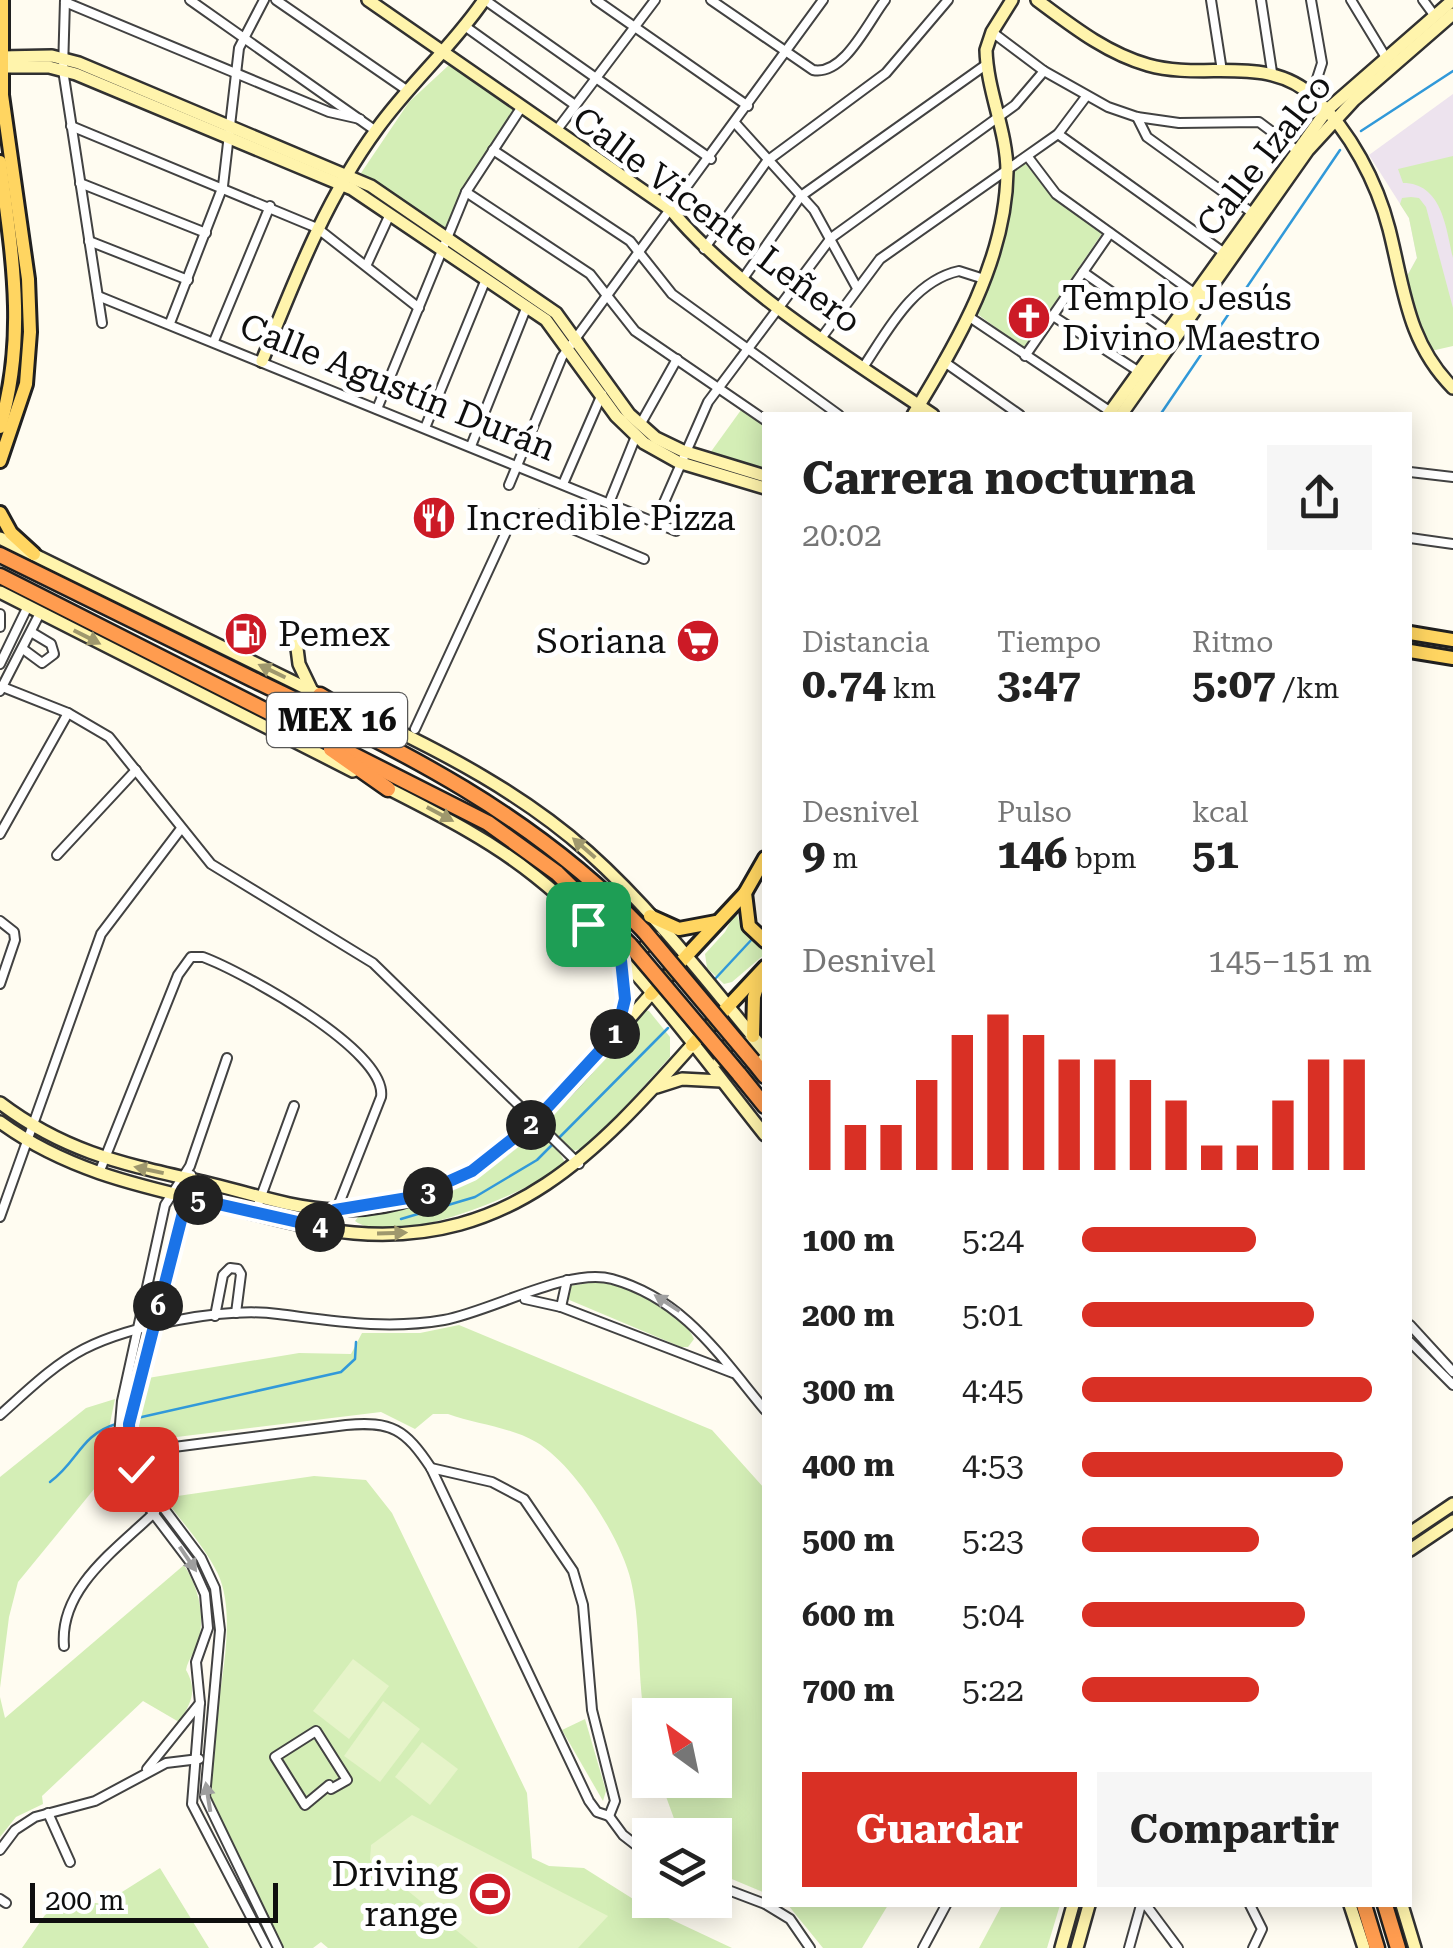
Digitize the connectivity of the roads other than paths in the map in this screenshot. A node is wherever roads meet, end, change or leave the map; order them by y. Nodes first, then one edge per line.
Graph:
1 (2, 0) edge
2 (190, 0) edge
3 (264, 0) edge
4 (276, 0) edge
5 (368, 0) edge
6 (484, 0) edge
7 (596, 0) edge
8 (655, 0) edge
9 (711, 0) edge
10 (823, 0) edge
11 (885, 0) edge
12 (948, 0) edge
13 (1012, 0) edge
14 (1038, 0) edge
15 (1211, 0) edge
16 (1261, 0) edge
17 (1311, 0) edge
18 (1351, 0) edge
19 (1424, 0) edge
20 (1453, 0) edge
21 (65, 1) edge
22 (1453, 14) edge
23 (1434, 15) junction
24 (635, 26) junction
25 (466, 27) junction
26 (992, 32) junction
27 (242, 36) junction
28 (786, 50) junction
29 (446, 54) junction
30 (1385, 56) junction
31 (0, 57) edge
32 (63, 64) junction
33 (987, 64) junction
34 (0, 68) edge
35 (1044, 71) junction
36 (1222, 72) junction
37 (1272, 72) junction
38 (236, 73) junction
39 (596, 78) junction
40 (408, 91) junction
41 (1312, 94) junction
42 (1086, 98) junction
43 (576, 105) junction
44 (748, 106) junction
45 (522, 108) junction
46 (1331, 114) junction
47 (999, 116) junction
48 (1137, 117) junction
49 (360, 119) junction
50 (736, 124) junction
51 (71, 126) junction
52 (230, 131) junction
53 (376, 131) junction
54 (556, 131) junction
55 (1058, 134) junction
56 (1295, 149) junction
57 (493, 150) junction
58 (1028, 156) junction
59 (710, 159) junction
60 (767, 160) junction
61 (0, 162) edge
62 (1007, 172) junction
63 (344, 178) junction
64 (80, 183) junction
65 (223, 186) junction
66 (466, 192) junction
67 (801, 196) junction
68 (270, 206) junction
69 (393, 208) junction
70 (671, 210) junction
71 (1251, 212) junction
72 (317, 228) junction
73 (206, 233) junction
74 (1110, 233) junction
75 (831, 238) junction
76 (89, 241) junction
77 (445, 244) junction
78 (704, 250) junction
79 (1222, 252) junction
80 (640, 253) junction
81 (367, 264) junction
82 (1082, 272) junction
83 (487, 278) junction
84 (984, 279) junction
85 (188, 280) junction
86 (742, 281) junction
87 (857, 288) junction
88 (1194, 293) junction
89 (98, 296) junction
90 (608, 296) junction
91 (528, 306) junction
92 (779, 307) junction
93 (419, 308) junction
94 (968, 316) junction
95 (1052, 316) junction
96 (102, 322) dead end
97 (170, 323) junction
98 (1167, 331) junction
99 (822, 336) junction
100 (214, 341) junction
101 (574, 342) junction
102 (748, 349) junction
103 (1025, 356) junction
104 (677, 359) junction
105 (262, 360) junction
106 (943, 361) junction
107 (864, 366) junction
108 (20, 369) junction
109 (1138, 371) junction
110 (718, 388) junction
111 (1453, 388) edge
112 (602, 394) junction
113 (377, 408) junction
114 (916, 410) edge
115 (836, 412) edge
116 (1016, 412) edge
117 (1110, 412) edge
118 (1114, 412) edge
119 (1114, 412) edge
120 (762, 418) edge
121 (0, 427) edge
122 (425, 428) junction
123 (638, 431) junction
124 (471, 446) junction
125 (681, 457) junction
126 (0, 461) edge
127 (517, 464) junction
128 (1412, 472) edge
129 (762, 475) edge
130 (1453, 477) edge
131 (562, 484) junction
132 (510, 485) dead end
133 (762, 487) edge
134 (609, 504) junction
135 (0, 513) edge
136 (655, 523) junction
137 (676, 531) dead end
138 (0, 538) edge
139 (1412, 538) edge
140 (1453, 544) edge
141 (0, 554) edge
142 (34, 554) junction
143 (644, 559) dead end
144 (0, 576) edge
145 (0, 592) edge
146 (34, 610) junction
147 (0, 614) edge
148 (0, 631) edge
149 (31, 632) junction
150 (295, 633) dead end
151 (1412, 633) edge
152 (1453, 640) edge
153 (12, 641) junction
154 (23, 649) junction
155 (1412, 652) edge
156 (1453, 658) edge
157 (0, 664) edge
158 (1, 688) edge
159 (316, 693) junction
160 (68, 713) junction
161 (290, 720) junction
162 (415, 729) dead end
163 (429, 766) junction
164 (136, 770) junction
165 (388, 788) junction
166 (180, 830) junction
167 (0, 834) edge
168 (57, 855) dead end
169 (762, 863) edge
170 (745, 893) junction
171 (718, 921) junction
172 (0, 922) edge
173 (651, 924) junction
174 (759, 936) edge
175 (686, 956) junction
176 (621, 960) junction
177 (762, 970) edge
178 (762, 974) edge
179 (0, 984) edge
180 (652, 994) junction
181 (728, 1006) junction
182 (617, 1032) junction
183 (753, 1036) junction
184 (692, 1045) junction
185 (227, 1058) dead end
186 (761, 1058) edge
187 (721, 1080) junction
188 (653, 1089) junction
189 (762, 1102) edge
190 (0, 1103) edge
191 (294, 1106) dead end
192 (751, 1118) junction
193 (0, 1122) edge
194 (534, 1122) junction
195 (31, 1126) junction
196 (762, 1131) edge
197 (26, 1140) junction
198 (104, 1160) junction
199 (579, 1164) junction
200 (188, 1174) junction
201 (98, 1175) junction
202 (172, 1194) junction
203 (260, 1195) junction
204 (187, 1197) junction
205 (2, 1204) edge
206 (335, 1210) junction
207 (255, 1214) junction
208 (0, 1216) edge
209 (329, 1229) junction
210 (567, 1280) junction
211 (521, 1298) junction
212 (562, 1307) junction
213 (236, 1313) junction
214 (215, 1316) junction
215 (1412, 1327) edge
216 (152, 1328) junction
217 (138, 1331) junction
218 (711, 1343) junction
219 (1412, 1344) edge
220 (697, 1361) junction
221 (1453, 1372) edge
222 (734, 1373) junction
223 (1453, 1386) edge
224 (762, 1406) edge
225 (0, 1415) edge
226 (130, 1452) junction
227 (119, 1454) junction
228 (431, 1468) junction
229 (1453, 1496) edge
230 (162, 1506) junction
231 (1447, 1508) edge
232 (154, 1514) junction
233 (1453, 1521) edge
234 (1412, 1531) edge
235 (1412, 1549) edge
236 (64, 1646) dead end
237 (200, 1703) junction
238 (316, 1731) joint
239 (195, 1759) junction
240 (208, 1760) junction
241 (142, 1774) junction
242 (48, 1813) junction
243 (609, 1816) junction
244 (632, 1842) edge
245 (0, 1850) edge
246 (70, 1862) dead end
247 (732, 1891) edge
248 (762, 1903) edge
249 (771, 1907) edge
250 (945, 1907) edge
251 (1072, 1907) edge
252 (1088, 1907) edge
253 (1142, 1907) edge
254 (1145, 1907) edge
255 (1251, 1907) edge
256 (1351, 1907) edge
257 (1365, 1907) edge
258 (1385, 1907) edge
259 (1403, 1907) edge
260 (1409, 1927) junction
261 (1394, 1932) junction
262 (266, 1948) edge
263 (278, 1948) edge
264 (810, 1948) edge
265 (924, 1948) edge
266 (1061, 1948) edge
267 (1077, 1948) edge
268 (1129, 1948) edge
269 (1178, 1948) edge
270 (1252, 1948) edge
271 (1364, 1948) edge
272 (1377, 1948) edge
273 (1398, 1948) edge
274 (1415, 1948) edge

1 - 31 main road
2 - 27 street
3 - 27 street
4 - 40 street
5 - 29 main road, Calle Vicente Leñero
6 - 25 main road
6 - 39 street
7 - 24 street
8 - 24 street
9 - 28 street
10 - 28 street
11 - 28 street
12 - 60 street
13 - 26 main road
14 - 36 main road
15 - 36 street
16 - 37 street
17 - 41 street
18 - 30 street
19 - 23 street
20 - 23 main road, Calle Izalco
21 - 32 street
21 - 38 street
22 - 46 main road, Calle Izalco
23 - 30 main road, Calle Izalco
24 - 39 street
24 - 44 street
25 - 29 main road
25 - 43 street
26 - 33 main road
26 - 35 street
27 - 38 street
27 - 49 street
28 - 44 street
29 - 40 main road
29 - 45 main road, Calle Vicente Leñero
30 - 46 main road, Calle Izalco
31 - 32 main road
31 - 34 main road
32 - 34 main road
32 - 51 street
32 - 52 main road
33 - 47 main road
33 - 67 street
34 - 108 main road
35 - 42 street
35 - 47 street
36 - 37 main road
37 - 41 main road
38 - 49 street
38 - 52 street
39 - 43 street
39 - 59 street
40 - 53 main road
41 - 46 main road
42 - 48 street
42 - 55 street
43 - 54 street
44 - 50 street
45 - 54 main road, Calle Vicente Leñero
45 - 57 street
46 - 56 main road, Calle Izalco
46 - 111 main road
46 - 118 main road, Calle Izalco
47 - 62 main road
47 - 75 street
48 - 56 street
48 - 71 street
49 - 53 street
50 - 59 street
50 - 60 street
51 - 64 street
51 - 65 street
52 - 63 main road
52 - 65 street
53 - 63 main road
54 - 70 main road, Calle Vicente Leñero
55 - 58 street
55 - 79 street
56 - 71 main road, Calle Izalco
57 - 66 street
57 - 80 street
58 - 62 street
58 - 74 street
59 - 70 street
60 - 67 street
60 - 78 street
61 - 108 main road
62 - 84 main road
62 - 87 street
63 - 69 main road
63 - 72 main road
64 - 73 street
64 - 76 street
65 - 68 street
65 - 73 street
66 - 77 street
66 - 90 street
67 - 75 street
67 - 86 street
68 - 72 street
68 - 100 street
69 - 77 main road
69 - 81 street
70 - 78 main road, Calle Vicente Leñero
70 - 80 street
71 - 79 main road, Calle Izalco
72 - 81 street
72 - 105 main road
73 - 85 street
74 - 82 street
74 - 88 street
75 - 87 street
75 - 92 street
76 - 85 street
76 - 89 street
77 - 83 main road
77 - 93 street
77 - 101 main road
78 - 86 main road, Calle Vicente Leñero
79 - 88 main road, Calle Izalco
80 - 90 street
80 - 102 street
81 - 93 street
82 - 95 street
82 - 98 street
83 - 91 main road
83 - 122 street
84 - 94 main road
84 - 107 street
85 - 97 street
86 - 92 main road, Calle Vicente Leñero
87 - 99 street
88 - 98 main road, Calle Izalco
89 - 96 street
89 - 97 street, Calle Agustín Durán
90 - 101 street
90 - 104 street
91 - 101 main road
91 - 124 street
92 - 99 main road, Calle Vicente Leñero
92 - 102 street
93 - 113 street
94 - 103 street
94 - 106 main road
95 - 103 street
95 - 109 street
97 - 100 street, Calle Agustín Durán
98 - 109 main road, Calle Izalco
99 - 107 main road, Calle Vicente Leñero
100 - 105 street, Calle Agustín Durán
101 - 112 main road
101 - 123 main road
101 - 127 street
102 - 110 street
102 - 115 street
103 - 117 street
104 - 110 street
104 - 123 street
105 - 113 street, Calle Agustín Durán
106 - 114 main road
106 - 116 street
107 - 114 main road, Calle Vicente Leñero
108 - 121 main road
108 - 126 main road
109 - 119 main road, Calle Izalco
110 - 120 street
110 - 125 street
112 - 123 main road
112 - 131 street
113 - 122 street, Calle Agustín Durán
122 - 124 street, Calle Agustín Durán
123 - 125 main road
123 - 134 street
124 - 127 street, Calle Agustín Durán
125 - 129 main road
125 - 133 main road
125 - 136 street
127 - 131 street, Calle Agustín Durán
127 - 132 street
128 - 130 street
131 - 134 street, Calle Agustín Durán
134 - 136 street, Calle Agustín Durán
135 - 142 main road
136 - 137 street, Calle Agustín Durán
138 - 142 main road
139 - 140 street
141 - 163 highway, MEX 16
159 -> 142 main road
143 - 162 street
144 - 161 highway, MEX 16
145 - 146 main road
146 - 149 street
146 - 153 street
146 -> 165 main road
147 - 148 street
148 - 153 street
149 - 154 street
149 - 154 street
150 - 159 main road
151 - 152 main road
153 - 157 street
154 - 158 street
155 - 156 main road
158 - 160 street
159 - 163 highway
173 -> 159 main road
160 - 164 street
160 - 167 street
161 - 165 highway
161 - 189 highway, MEX 16, bridge
163 - 173 highway, MEX 16
164 - 166 street
164 - 168 street
165 -> 176 main road
166 - 194 street
166 - 195 street
169 - 170 main road
170 - 171 main road
170 - 174 main road
171 - 173 main road
171 - 175 main road
172 - 179 street
173 - 175 main road
173 - 176 main road
173 - 186 highway, MEX 16, bridge
175 - 180 main road
175 - 181 main road
176 - 180 main road
176 - 182 main road
177 - 181 main road
178 - 183 main road
180 - 182 main road
180 - 184 main road
181 - 183 main road
181 - 184 main road
182 - 194 main road
183 - 186 main road
184 - 187 main road
184 - 188 main road
185 - 200 street
186 - 192 main road
187 - 188 main road
187 - 192 main road
188 - 199 main road
190 - 195 main road
191 - 203 street
192 - 196 main road
193 - 197 main road
194 - 199 street
194 - 206 main road
195 - 197 street
195 - 198 main road
197 - 201 main road
197 - 205 street
200 -> 198 main road
198 - 201 street
198 - 206 street
209 -> 199 main road
200 - 202 street
200 - 203 main road
200 - 204 street
201 - 202 main road
202 - 204 main road
202 - 217 street
203 - 206 main road
203 - 207 street
204 - 207 main road
204 - 216 street
205 - 208 street
206 - 209 street
207 - 209 main road
210 - 211 street
210 - 212 street
218 -> 210 street
211 - 212 street
211 - 213 street
212 - 220 street
213 - 214 street
213 - 214 street
214 - 216 street
215 - 221 street
216 - 217 street
216 - 226 street
217 - 225 street
217 - 227 street
218 - 220 street
218 - 222 street
219 - 223 street
220 - 222 street
222 - 224 street
226 - 227 street
226 - 228 street
226 - 230 street
227 - 232 street
228 - 243 street
228 - 243 street
229 - 231 main road
230 - 232 street
230 - 240 street
231 - 234 main road
232 - 236 street
232 -> 237 street
233 - 235 main road
237 - 239 street
237 - 241 street
238 - 238 street
239 - 240 street
239 - 241 street
239 - 262 street
263 -> 240 street
241 - 242 street
242 - 245 street
242 - 246 street
243 - 244 street
247 - 248 street
249 - 264 street
250 - 265 street
251 - 266 main road
252 - 267 main road
253 - 268 street
254 - 269 street
255 - 270 street
256 - 271 main road
257 - 272 highway
258 - 261 highway
259 - 260 main road
260 - 261 main road
260 - 274 main road
261 - 273 highway

